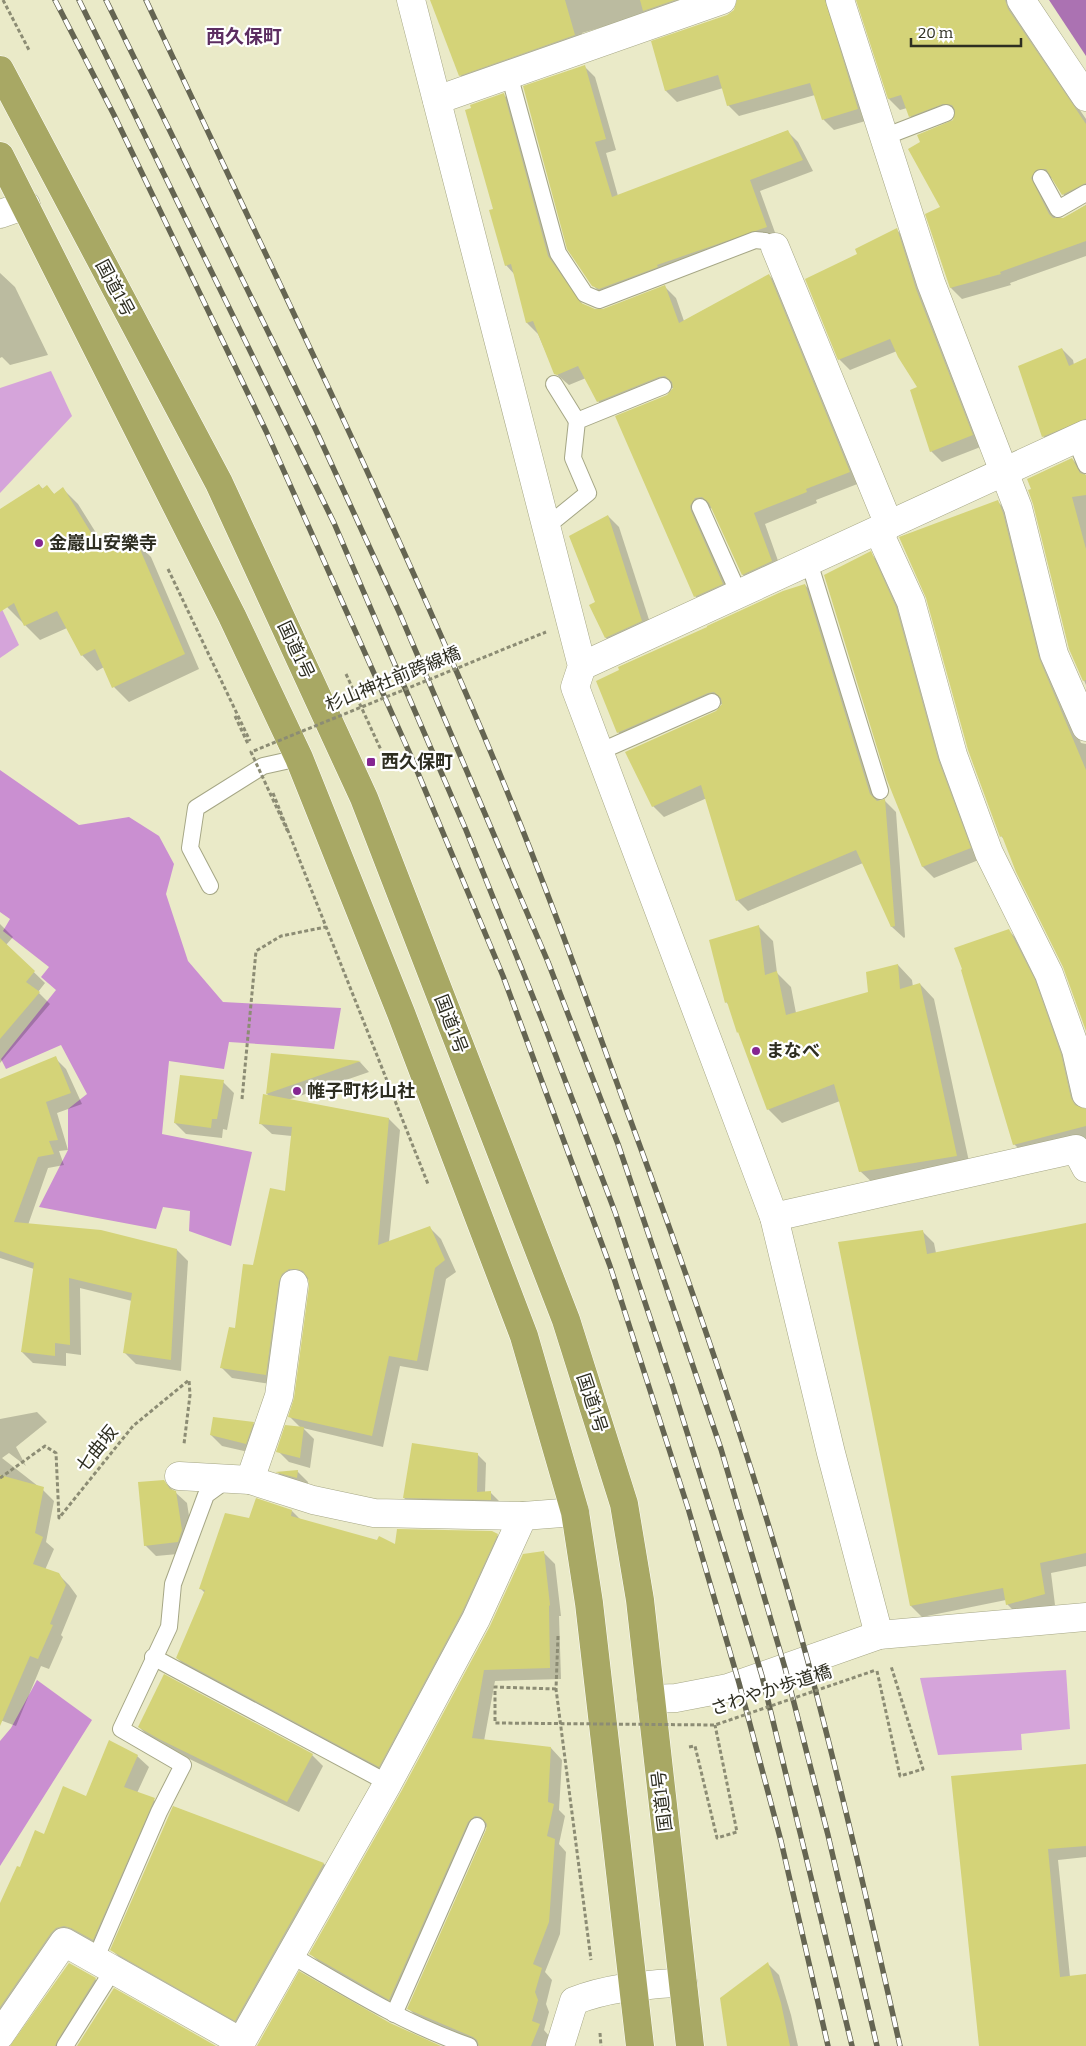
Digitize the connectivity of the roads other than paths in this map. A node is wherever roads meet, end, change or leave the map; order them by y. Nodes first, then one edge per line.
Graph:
1 (411, 0) edge
2 (722, 0) edge
3 (840, 0) edge
4 (1022, 0) edge
5 (0, 70) edge
6 (509, 74) junction
7 (1086, 97) edge
8 (437, 100) junction
9 (946, 113) dead end
10 (884, 137) junction
11 (0, 156) edge
12 (1041, 178) dead end
13 (1086, 193) edge
14 (26, 205) junction
15 (0, 214) edge
16 (775, 248) joint
17 (554, 384) dead end
18 (663, 386) dead end
19 (577, 421) junction
20 (1080, 437) edge
21 (1086, 465) edge
22 (1005, 472) junction
23 (700, 507) dead end
24 (546, 527) junction
25 (884, 528) junction
26 (809, 562) junction
27 (739, 594) junction
28 (582, 666) junction
29 (712, 702) dead end
30 (1082, 710) edge
31 (599, 752) junction
32 (299, 758) junction
33 (880, 791) dead end
34 (210, 886) dead end
35 (1086, 1094) edge
36 (1086, 1168) edge
37 (774, 1217) junction
38 (294, 1284) dead end
39 (179, 1476) road end
40 (240, 1480) junction
41 (575, 1512) junction
42 (523, 1516) junction
43 (1086, 1617) edge
44 (879, 1635) junction
45 (153, 1657) junction
46 (651, 1699) junction
47 (388, 1783) junction
48 (477, 1826) dead end
49 (291, 1955) junction
50 (104, 1965) junction
51 (683, 1982) junction
52 (634, 1986) junction
53 (394, 2014) junction
54 (0, 2035) edge
55 (240, 2044) edge
56 (65, 2046) edge
57 (469, 2046) edge
58 (560, 2046) edge
59 (640, 2046) edge
60 (690, 2046) edge

1 - 8 street
2 - 6 street
3 - 10 street
4 - 7 street
5 - 46 highway, 国道1号
6 - 8 street
6 - 16 lane
8 - 24 street
9 - 10 lane
10 - 22 street
11 - 14 highway
12 - 13 lane
14 - 15 street
14 - 32 highway
16 - 25 street
17 - 19 lane
18 - 19 lane
19 - 24 lane
20 - 21 lane
20 - 22 street
22 - 25 street
22 - 30 street
23 - 27 lane
24 - 28 street
25 - 26 street
25 - 35 street
26 - 27 street
26 - 33 lane
27 - 28 street
28 - 31 street
29 - 31 lane
31 - 37 street
32 - 34 lane
32 - 41 highway
36 - 37 street
37 - 44 street
38 - 40 street
39 - 40 street
40 - 42 street
40 - 45 lane
41 - 42 street
41 - 52 highway
42 - 47 street
43 - 44 street
44 - 46 street
45 - 47 lane
45 - 50 lane
46 - 51 highway, 国道1号
47 - 49 street
48 - 53 lane
49 - 53 lane
49 - 55 street
50 - 54 street
50 - 55 street
50 - 56 lane
51 - 52 street
51 - 60 highway, 国道1号
52 - 58 street
52 - 59 highway
53 - 57 lane

